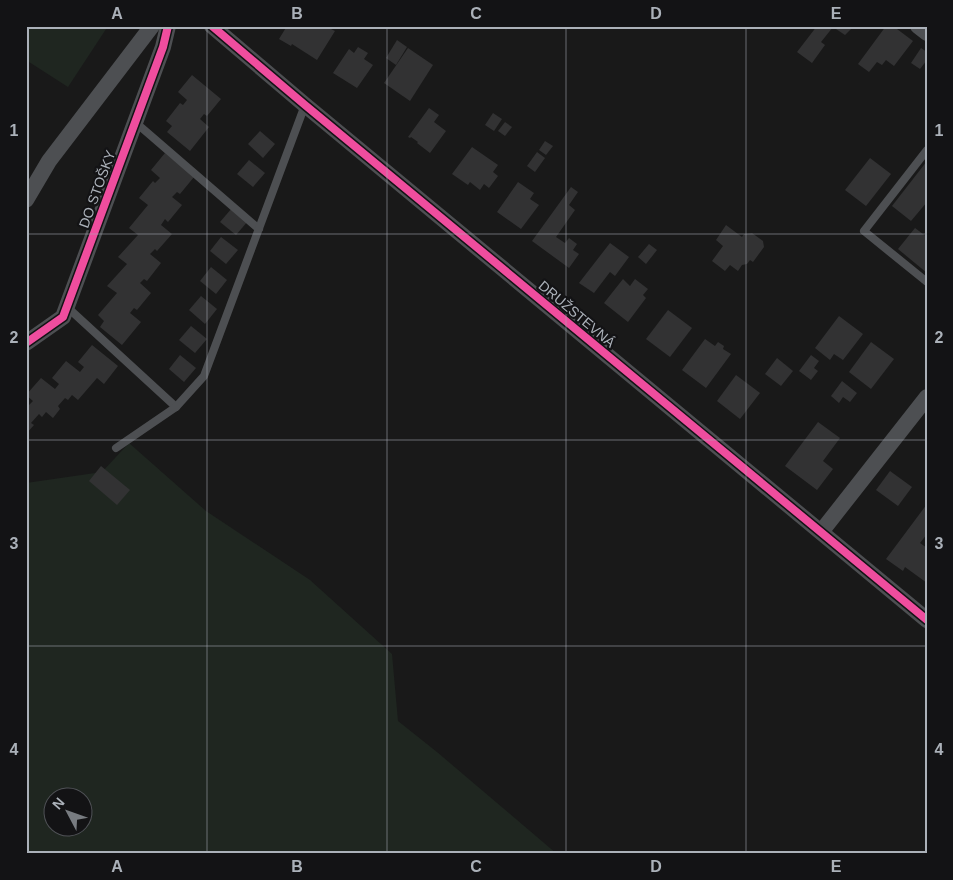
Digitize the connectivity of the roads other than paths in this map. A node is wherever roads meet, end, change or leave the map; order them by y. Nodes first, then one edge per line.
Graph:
1 (152, 26) edge
2 (168, 26) edge
3 (212, 26) edge
4 (918, 26) edge
5 (927, 33) edge
6 (304, 105) junction
7 (135, 122) junction
8 (927, 150) edge
9 (26, 200) edge
10 (259, 229) junction
11 (927, 282) edge
12 (67, 306) junction
13 (26, 343) edge
14 (927, 397) edge
15 (176, 407) junction
16 (116, 448) dead end
17 (821, 532) junction
18 (927, 620) edge

1 - 9 street
2 - 7 street, DO STOŠKY
3 - 6 street, DRUŽSTEVNÁ
4 - 5 street
6 - 10 lane
6 - 17 street, DRUŽSTEVNÁ
7 - 10 lane
7 - 12 street, DO STOŠKY
8 - 11 lane
10 - 15 lane
12 - 13 street, DO STOŠKY
12 - 15 lane
14 - 17 street
15 - 16 lane
17 - 18 street, DRUŽSTEVNÁ

